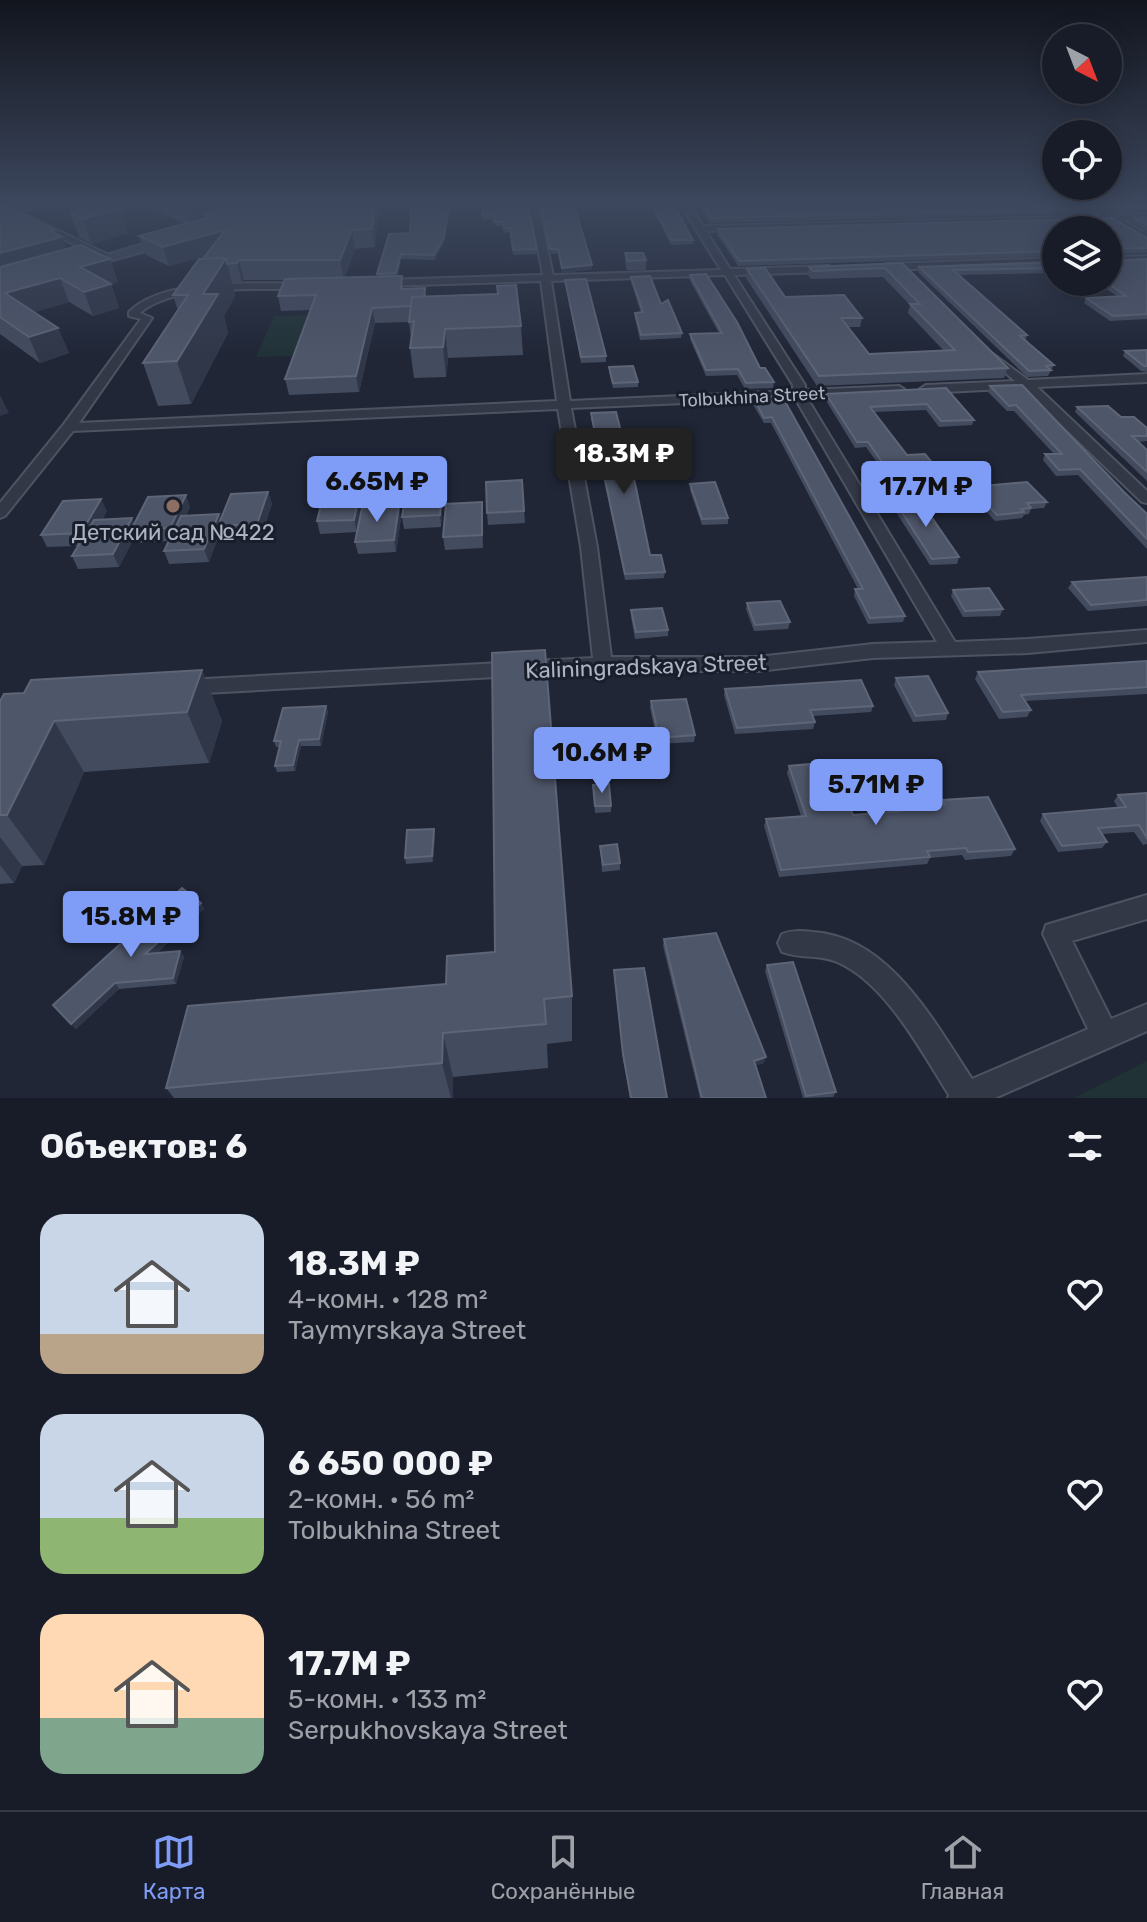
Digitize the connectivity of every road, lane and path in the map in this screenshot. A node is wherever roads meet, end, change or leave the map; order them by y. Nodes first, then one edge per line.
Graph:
1 (100, 253) edge
2 (122, 253) edge
3 (545, 253) edge
4 (715, 253) edge
5 (108, 257) junction
6 (1147, 259) edge
7 (1122, 260) edge
8 (1042, 261) edge
9 (903, 266) junction
10 (873, 267) edge
11 (68, 268) edge
12 (844, 268) edge
13 (725, 273) junction
14 (913, 276) edge
15 (546, 279) junction
16 (371, 284) edge
17 (317, 285) edge
18 (984, 348) edge
19 (1146, 379) edge
20 (1024, 384) junction
21 (799, 395) junction
22 (564, 405) junction
23 (69, 427) junction
24 (1147, 499) edge
25 (0, 513) edge
26 (1147, 636) edge
27 (950, 648) junction
28 (603, 664) junction
29 (172, 688) edge
30 (1147, 907) edge
31 (791, 943) dead end
32 (1147, 1017) edge
33 (1105, 1035) junction
34 (964, 1097) edge

1 - 5 street
2 - 5 street
3 - 15 street
4 - 13 street
5 - 11 street
6 - 7 street
8 - 9 street
9 - 10 street
9 - 14 street
12 - 13 street
13 - 15 street
13 - 21 street
15 - 16 street
15 - 22 street
17 - 23 street
18 - 20 street
19 - 20 street, Tolbukhina Street
20 - 21 street, Tolbukhina Street
20 - 24 street
21 - 22 street, Tolbukhina Street
21 - 27 street
22 - 23 street, Tolbukhina Street
22 - 28 street
23 - 25 street
26 - 27 street, Kaliningradskaya Street
27 - 28 street, Kaliningradskaya Street
28 - 29 street, Kaliningradskaya Street
30 - 33 street
31 - 34 street
32 - 33 street
33 - 34 street

